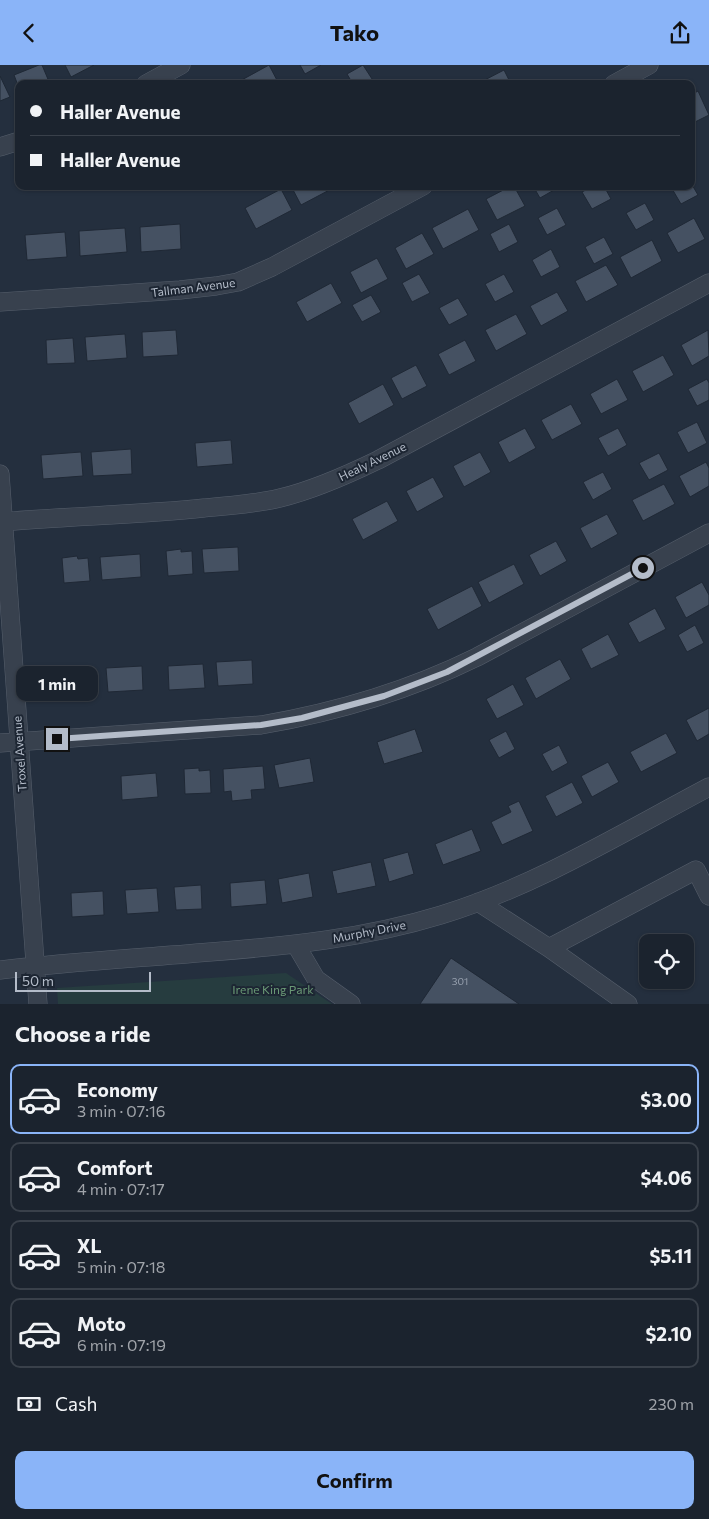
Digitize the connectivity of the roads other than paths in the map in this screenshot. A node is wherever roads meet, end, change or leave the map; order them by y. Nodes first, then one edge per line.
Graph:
1 (181, 65) edge
2 (649, 65) edge
3 (153, 80) edge
4 (621, 80) edge
5 (15, 142) edge
6 (0, 147) edge
7 (416, 190) edge
8 (709, 283) edge
9 (0, 302) edge
10 (0, 474) edge
11 (2, 522) edge
12 (709, 533) edge
13 (18, 742) junction
14 (0, 743) edge
15 (709, 787) edge
16 (709, 896) edge
17 (478, 903) junction
18 (296, 945) junction
19 (549, 948) junction
20 (35, 966) junction
21 (0, 970) edge
22 (38, 1004) edge
23 (351, 1004) edge
24 (628, 1004) edge

1 - 3 street
2 - 4 street
5 - 6 street
7 - 9 street, Tallman Avenue
8 - 11 street, Healy Avenue
10 - 11 street, Troxel Avenue
11 - 13 street, Troxel Avenue
12 - 13 street
13 - 14 street
13 - 20 street, Troxel Avenue
15 - 17 street, Murphy Drive
16 - 19 street
17 - 18 street, Murphy Drive
17 - 19 street
18 - 20 street, Murphy Drive
18 - 23 street
19 - 24 street
20 - 21 street, Murphy Drive
20 - 22 street, Troxel Avenue

